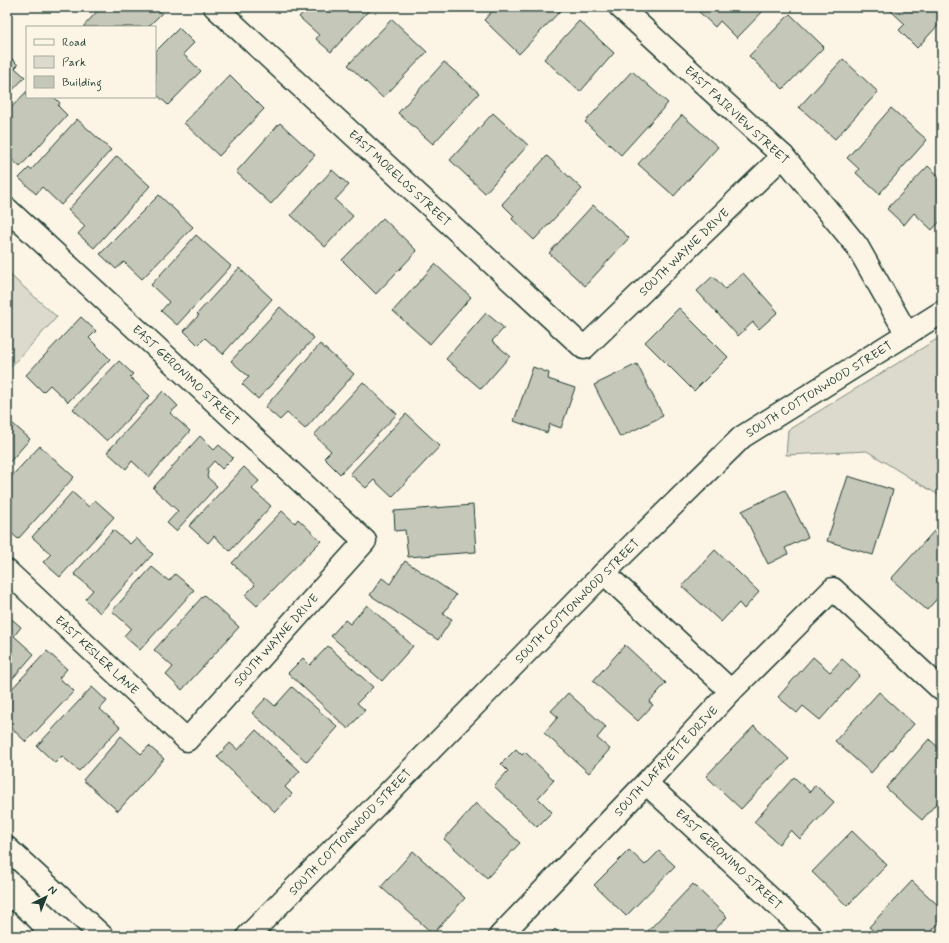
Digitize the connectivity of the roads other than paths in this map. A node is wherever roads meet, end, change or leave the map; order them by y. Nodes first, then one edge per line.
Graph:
1 (215, 7) edge
2 (620, 7) edge
3 (783, 156) junction
4 (7, 209) edge
5 (942, 312) edge
6 (907, 334) junction
7 (584, 348) joint
8 (365, 541) joint
9 (7, 571) edge
10 (604, 573) junction
11 (942, 690) edge
12 (731, 691) junction
13 (187, 740) joint
14 (646, 783) junction
15 (7, 848) edge
16 (7, 922) edge
17 (22, 936) edge
18 (102, 936) edge
19 (248, 936) edge
20 (500, 936) edge
21 (811, 936) edge

1 - 7 street, EAST MORELOS STREET
2 - 3 street, EAST FAIRVIEW STREET
3 - 6 street, EAST FAIRVIEW STREET
3 - 7 street, SOUTH WAYNE DRIVE
4 - 8 street, EAST GERONIMO STREET
5 - 6 street, SOUTH COTTONWOOD STREET
6 - 10 street, SOUTH COTTONWOOD STREET
8 - 13 street, SOUTH WAYNE DRIVE
9 - 13 street, EAST KESLER LANE
10 - 12 street
10 - 19 street, SOUTH COTTONWOOD STREET
11 - 12 street, SOUTH LAFAYETTE DRIVE
12 - 14 street, SOUTH LAFAYETTE DRIVE
14 - 20 street, SOUTH LAFAYETTE DRIVE
14 - 21 street, EAST GERONIMO STREET
15 - 18 street
16 - 17 street

